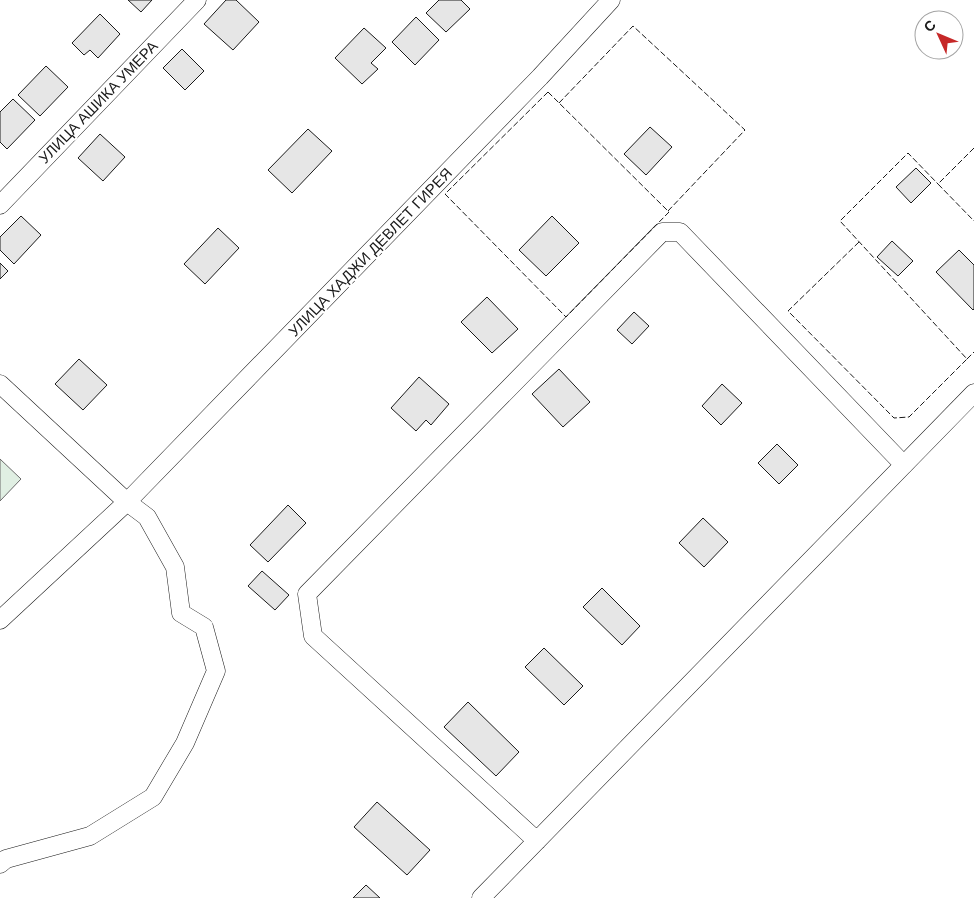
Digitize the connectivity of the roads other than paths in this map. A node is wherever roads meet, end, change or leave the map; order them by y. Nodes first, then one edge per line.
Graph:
1 (197, 0) edge
2 (612, 0) edge
3 (0, 205) edge
4 (0, 384) edge
5 (974, 393) edge
6 (904, 465) junction
7 (127, 502) junction
8 (0, 620) edge
9 (537, 841) junction
10 (0, 864) edge
11 (481, 898) edge

1 - 3 street, УЛИЦА АШИКА УМЕРА
2 - 7 street, УЛИЦА ХАДЖИ ДЕВЛЕТ ГИРЕЯ
4 - 7 street
5 - 6 street
6 - 9 street
6 - 9 street
7 - 8 street, УЛИЦА ХАДЖИ ДЕВЛЕТ ГИРЕЯ
7 - 10 street
9 - 11 street

